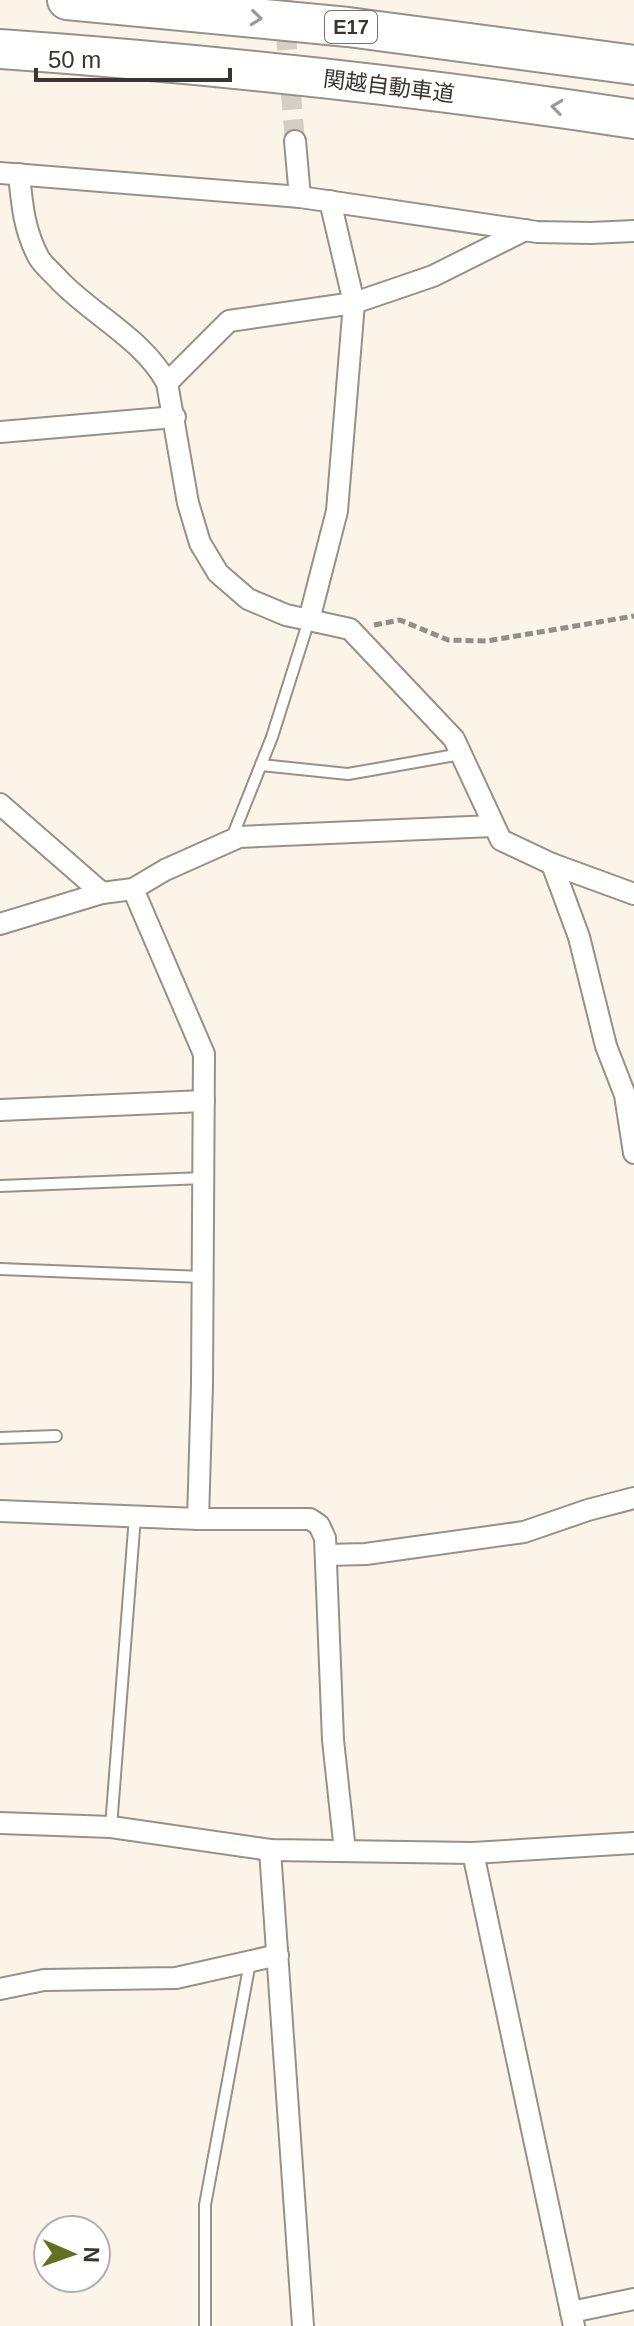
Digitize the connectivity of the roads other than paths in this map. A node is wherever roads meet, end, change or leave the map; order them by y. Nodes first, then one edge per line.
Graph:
1 (67, 0) edge
2 (0, 49) edge
3 (634, 65) edge
4 (634, 119) edge
5 (295, 141) tunnel mouth
6 (9, 173) edge
7 (300, 197) junction
8 (330, 201) junction
9 (525, 230) junction
10 (634, 231) edge
11 (354, 303) junction
12 (167, 383) junction
13 (175, 417) junction
14 (0, 432) edge
15 (309, 620) junction
16 (461, 754) junction
17 (261, 765) junction
18 (0, 804) edge
19 (493, 826) junction
20 (231, 841) junction
21 (552, 864) junction
22 (133, 889) junction
23 (102, 893) junction
24 (634, 894) edge
25 (0, 924) edge
26 (204, 1101) junction
27 (0, 1110) edge
28 (634, 1153) edge
29 (204, 1178) junction
30 (0, 1186) edge
31 (0, 1269) edge
32 (203, 1277) junction
33 (56, 1436) dead end
34 (0, 1438) edge
35 (634, 1498) edge
36 (0, 1511) edge
37 (135, 1516) junction
38 (198, 1519) junction
39 (326, 1555) junction
40 (0, 1823) edge
41 (111, 1827) junction
42 (634, 1843) edge
43 (270, 1850) junction
44 (345, 1851) junction
45 (473, 1853) junction
46 (278, 1955) junction
47 (250, 1962) junction
48 (0, 1989) edge
49 (634, 2299) edge
50 (572, 2319) edge
51 (205, 2326) edge
52 (303, 2326) edge

1 -> 3 highway, E17
4 -> 2 highway, 関越自動車道
5 - 7 street
6 - 7 street
6 - 12 street
7 - 8 street
8 - 9 street
8 - 11 street
9 - 10 street
9 - 11 street
11 - 12 street
11 - 15 street
12 - 13 street
13 - 14 street
13 - 15 street
15 - 16 street
15 - 17 lane
16 - 17 lane
16 - 19 street
17 - 20 lane
18 - 23 street
19 - 20 street
19 - 21 street
20 - 22 street
21 - 24 street
21 - 28 street
22 - 23 street
22 - 26 street
23 - 25 street
26 - 27 street
26 - 29 street
29 - 30 lane
29 - 32 street
31 - 32 lane
32 - 38 street
33 - 34 lane
35 - 39 street
36 - 37 street
37 - 38 street
37 - 41 lane
38 - 39 street
39 - 44 street
40 - 41 street
41 - 43 street
42 - 45 street
43 - 44 street
43 - 46 street
44 - 45 street
45 - 50 street
46 - 47 street
46 - 52 street
47 - 48 street
47 - 51 lane
49 - 50 street

